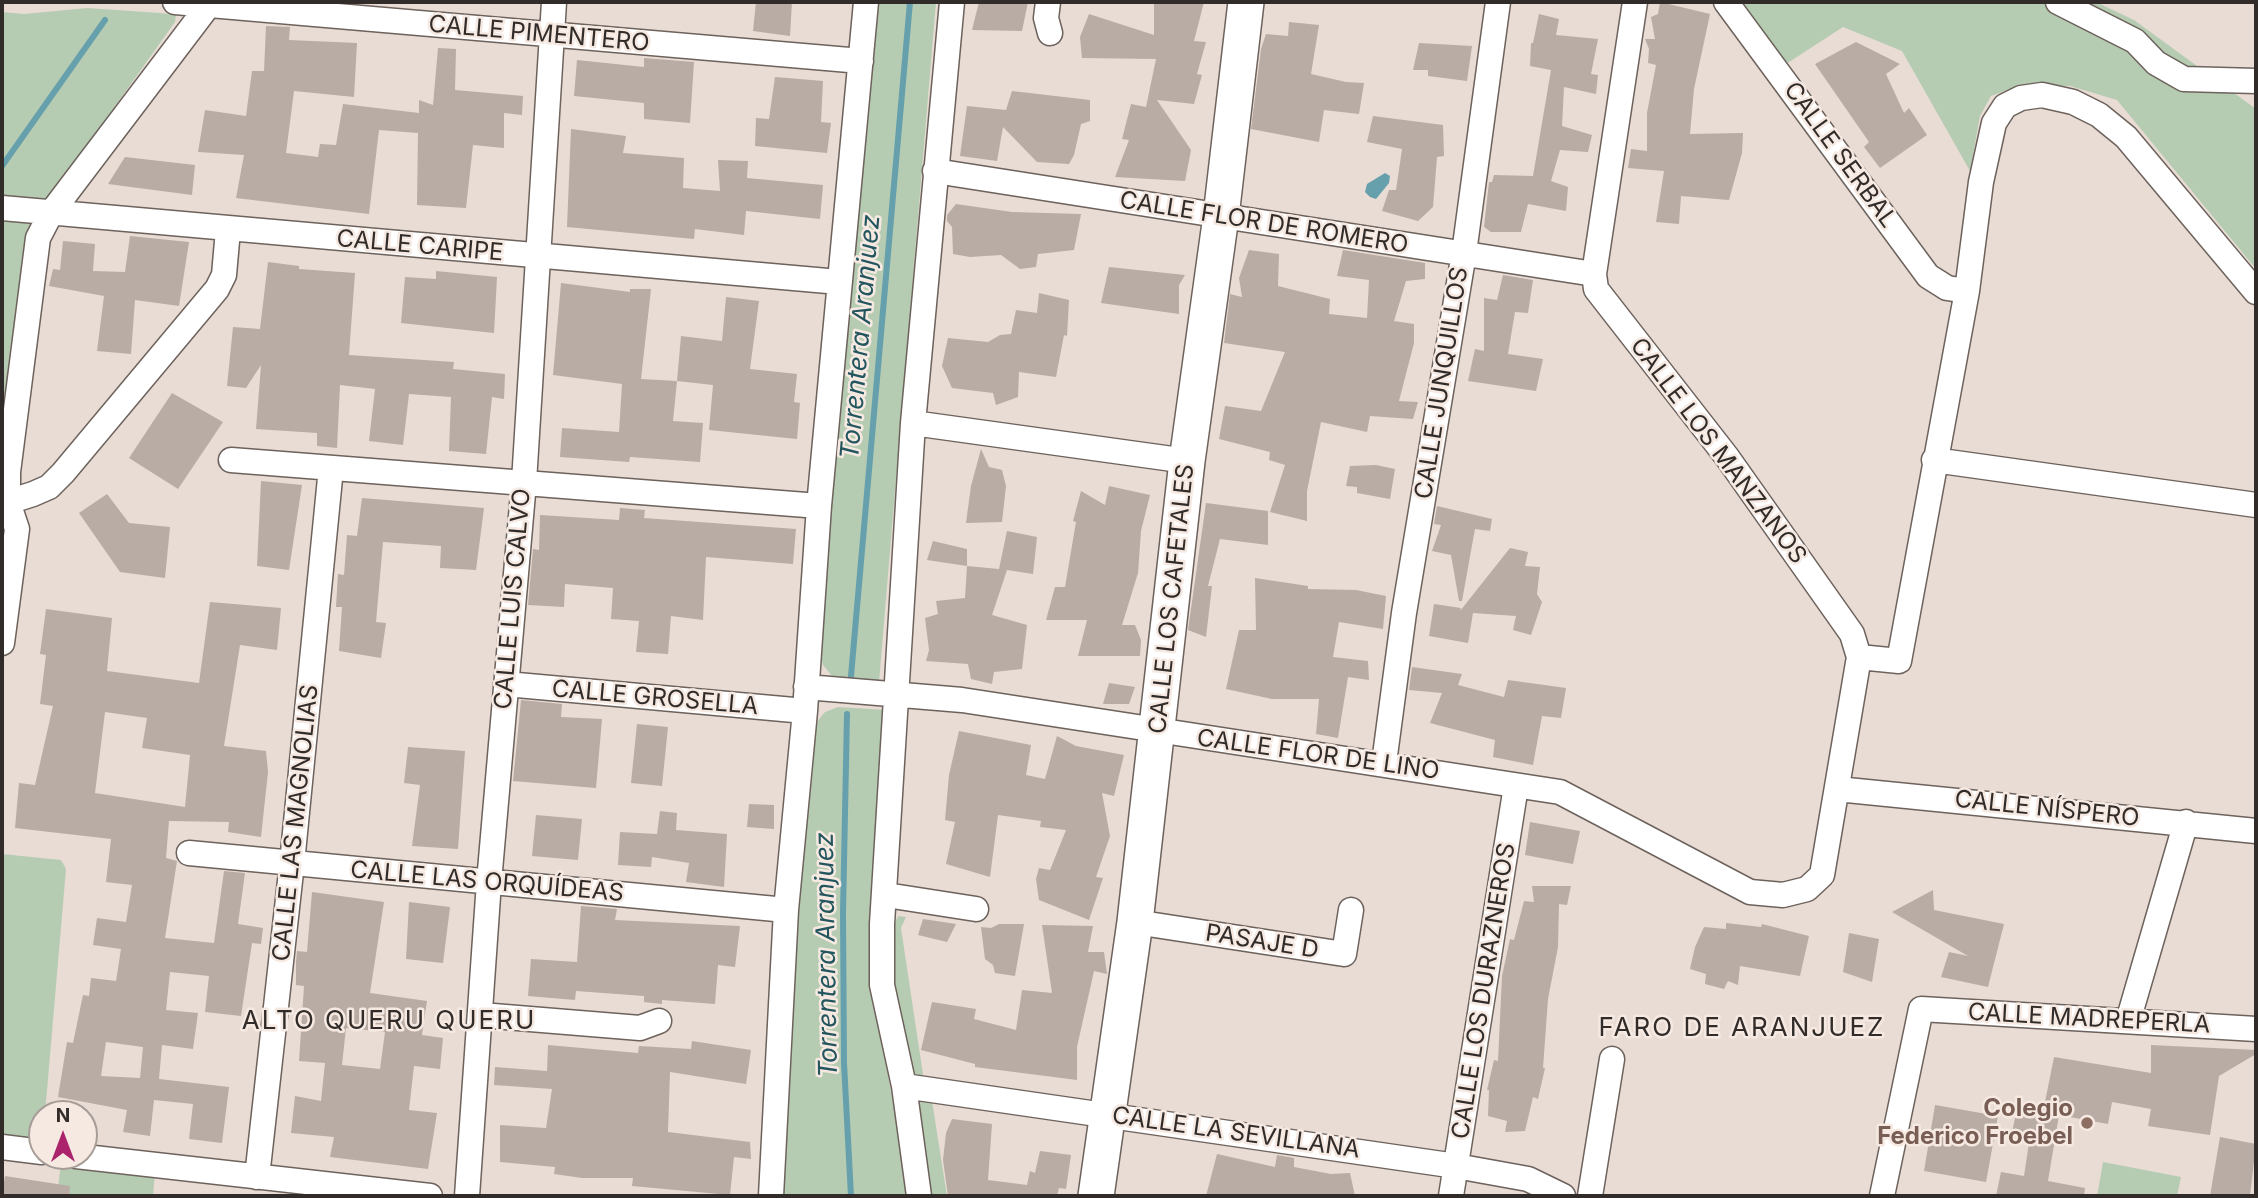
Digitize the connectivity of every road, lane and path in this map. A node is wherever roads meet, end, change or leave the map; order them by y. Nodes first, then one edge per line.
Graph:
1 (175, 2) edge
2 (554, 2) edge
3 (866, 2) edge
4 (952, 2) edge
5 (1048, 2) edge
6 (1246, 2) edge
7 (1498, 2) edge
8 (1634, 2) edge
9 (1726, 2) edge
10 (2058, 2) edge
11 (210, 3) edge
12 (1050, 33) dead end
13 (551, 36) junction
14 (861, 61) junction
15 (2256, 81) edge
16 (935, 171) junction
17 (2, 208) edge
18 (51, 213) junction
19 (1221, 216) junction
20 (228, 230) junction
21 (1464, 253) junction
22 (538, 256) junction
23 (1594, 274) junction
24 (839, 282) junction
25 (1967, 291) junction
26 (2256, 292) edge
27 (913, 423) junction
28 (231, 460) dead end
29 (1934, 460) junction
30 (1186, 461) junction
31 (331, 468) junction
32 (524, 482) junction
33 (5, 501) edge
34 (2256, 505) edge
35 (819, 506) junction
36 (2, 643) edge
37 (1859, 657) junction
38 (506, 684) junction
39 (895, 695) junction
40 (805, 699) junction
41 (1158, 732) junction
42 (1384, 763) junction
43 (1516, 786) junction
44 (1837, 789) junction
45 (2186, 822) junction
46 (2256, 831) edge
47 (189, 853) dead end
48 (292, 863) junction
49 (489, 882) junction
50 (887, 895) junction
51 (976, 909) dead end
52 (786, 910) junction
53 (1351, 910) dead end
54 (1135, 922) junction
55 (481, 1015) junction
56 (659, 1021) dead end
57 (2127, 1021) junction
58 (2256, 1029) edge
59 (1612, 1059) dead end
60 (904, 1086) junction
61 (1107, 1114) junction
62 (2, 1147) edge
63 (28, 1150) edge
64 (98, 1159) edge
65 (1456, 1166) junction
66 (257, 1177) junction
67 (1097, 1195) edge
68 (430, 1196) edge
69 (467, 1196) edge
70 (771, 1196) edge
71 (919, 1196) edge
72 (1451, 1196) edge
73 (1563, 1196) edge
74 (1590, 1196) edge
75 (1882, 1196) edge

1 - 11 street, CALLE PIMENTERO
2 - 13 street, CALLE LUIS CALVO
3 - 14 street
4 - 16 street
5 - 12 street
6 - 19 main road, CALLE LOS CAFETALES
7 - 21 street, CALLE JUNQUILLOS
8 - 23 street
9 - 25 street, CALLE SERBAL
10 - 15 street
11 - 13 street, CALLE PIMENTERO
11 - 18 street
13 - 14 street, CALLE PIMENTERO
13 - 22 street, CALLE LUIS CALVO
14 - 24 street
16 - 19 street, CALLE FLOR DE ROMERO
16 - 27 street
17 - 18 street, CALLE CARIPE
18 - 20 street, CALLE CARIPE
18 - 33 street
19 - 21 street, CALLE FLOR DE ROMERO
19 - 30 main road, CALLE LOS CAFETALES
20 - 22 street, CALLE CARIPE
20 - 33 street
21 - 23 street, CALLE FLOR DE ROMERO
21 - 42 street, CALLE JUNQUILLOS
22 - 24 street, CALLE CARIPE
22 - 32 street, CALLE LUIS CALVO
23 - 37 street, CALLE LOS MANZANOS
24 - 35 street
25 - 26 street
25 - 29 street
27 - 30 street
27 - 39 street
28 - 31 street
29 - 34 street
29 - 37 street
30 - 41 main road, CALLE LOS CAFETALES
31 - 32 street
31 - 48 street, CALLE LAS MAGNOLIAS
32 - 35 street
32 - 38 street, CALLE LUIS CALVO
33 - 36 street
35 - 40 street
37 - 44 street
38 - 40 street, CALLE GROSELLA
38 - 49 street, CALLE LUIS CALVO
39 - 40 street, CALLE FLOR DE LINO
39 - 41 street, CALLE FLOR DE LINO
39 - 50 street
40 - 52 street
41 - 42 street, CALLE FLOR DE LINO
41 - 54 main road, CALLE LOS CAFETALES
42 - 43 street, CALLE FLOR DE LINO
43 - 44 street, CALLE FLOR DE LINO
43 - 65 street, CALLE LOS DURAZNEROS
44 - 45 street, CALLE NÍSPERO
45 - 46 street, CALLE NÍSPERO
45 - 57 street
47 - 48 street, CALLE LAS ORQUÍDEAS
48 - 49 street, CALLE LAS ORQUÍDEAS
48 - 66 street, CALLE LAS MAGNOLIAS
49 - 52 street, CALLE LAS ORQUÍDEAS
49 - 55 street, CALLE LUIS CALVO
50 - 51 street
50 - 60 street
52 - 70 street
53 - 54 street, PASAJE D
54 - 61 main road, CALLE LOS CAFETALES
55 - 56 street
55 - 69 street, CALLE LUIS CALVO
57 - 58 street, CALLE MADREPERLA
57 - 75 street, CALLE MADREPERLA
59 - 74 street
60 - 61 street, CALLE LA SEVILLANA
60 - 71 street
61 - 65 street, CALLE LA SEVILLANA
61 - 67 main road, CALLE LOS CAFETALES
62 - 63 street
64 - 66 street
65 - 72 street, CALLE LOS DURAZNEROS
65 - 73 street, CALLE LA SEVILLANA
66 - 68 street

